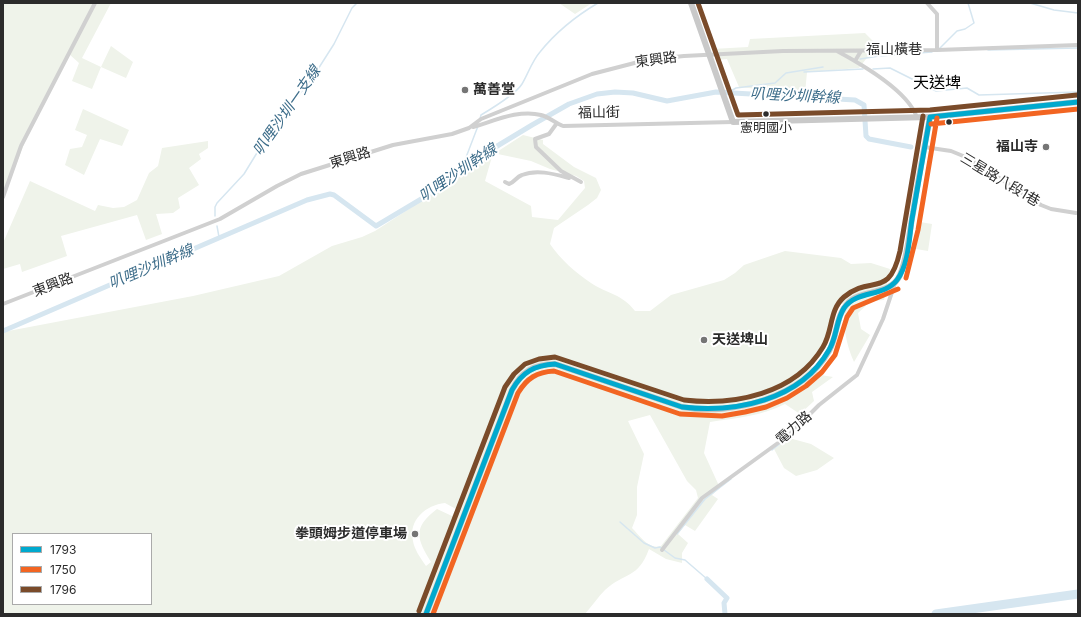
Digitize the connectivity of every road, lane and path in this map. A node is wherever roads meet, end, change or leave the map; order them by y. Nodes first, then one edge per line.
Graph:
1 (94, 3) edge
2 (691, 3) edge
3 (927, 3) edge
4 (1078, 45) edge
5 (938, 50) junction
6 (837, 51) junction
7 (861, 51) junction
8 (710, 56) junction
9 (855, 61) junction
10 (1078, 102) edge
11 (930, 117) junction
12 (917, 118) junction
13 (734, 122) junction
14 (557, 123) junction
15 (469, 128) junction
16 (924, 147) junction
17 (574, 178) junction
18 (505, 182) dead end
19 (581, 182) dead end
20 (3, 197) edge
21 (1076, 212) dead end
22 (895, 283) junction
23 (3, 304) edge
24 (662, 550) dead end
25 (426, 614) edge

1 - 20 street
2 - 8 street
3 - 5 street
4 - 5 street, 福山橫巷
5 - 7 street, 福山橫巷
6 - 7 street, 福山橫巷
6 - 8 street, 福山橫巷
6 - 9 street
7 - 9 street
8 - 13 street
8 - 15 street, 東興路
9 - 12 street
10 - 11 main road
11 - 12 street, 福山街
11 - 16 main road
12 - 13 street, 福山街
13 - 14 street, 福山街
14 - 15 street, 福山街
14 - 17 street
15 - 23 street, 東興路
16 - 21 street, 三星路八段1巷
16 - 22 main road
17 - 18 street
17 - 19 street
22 - 24 street, 電力路
22 - 25 main road

